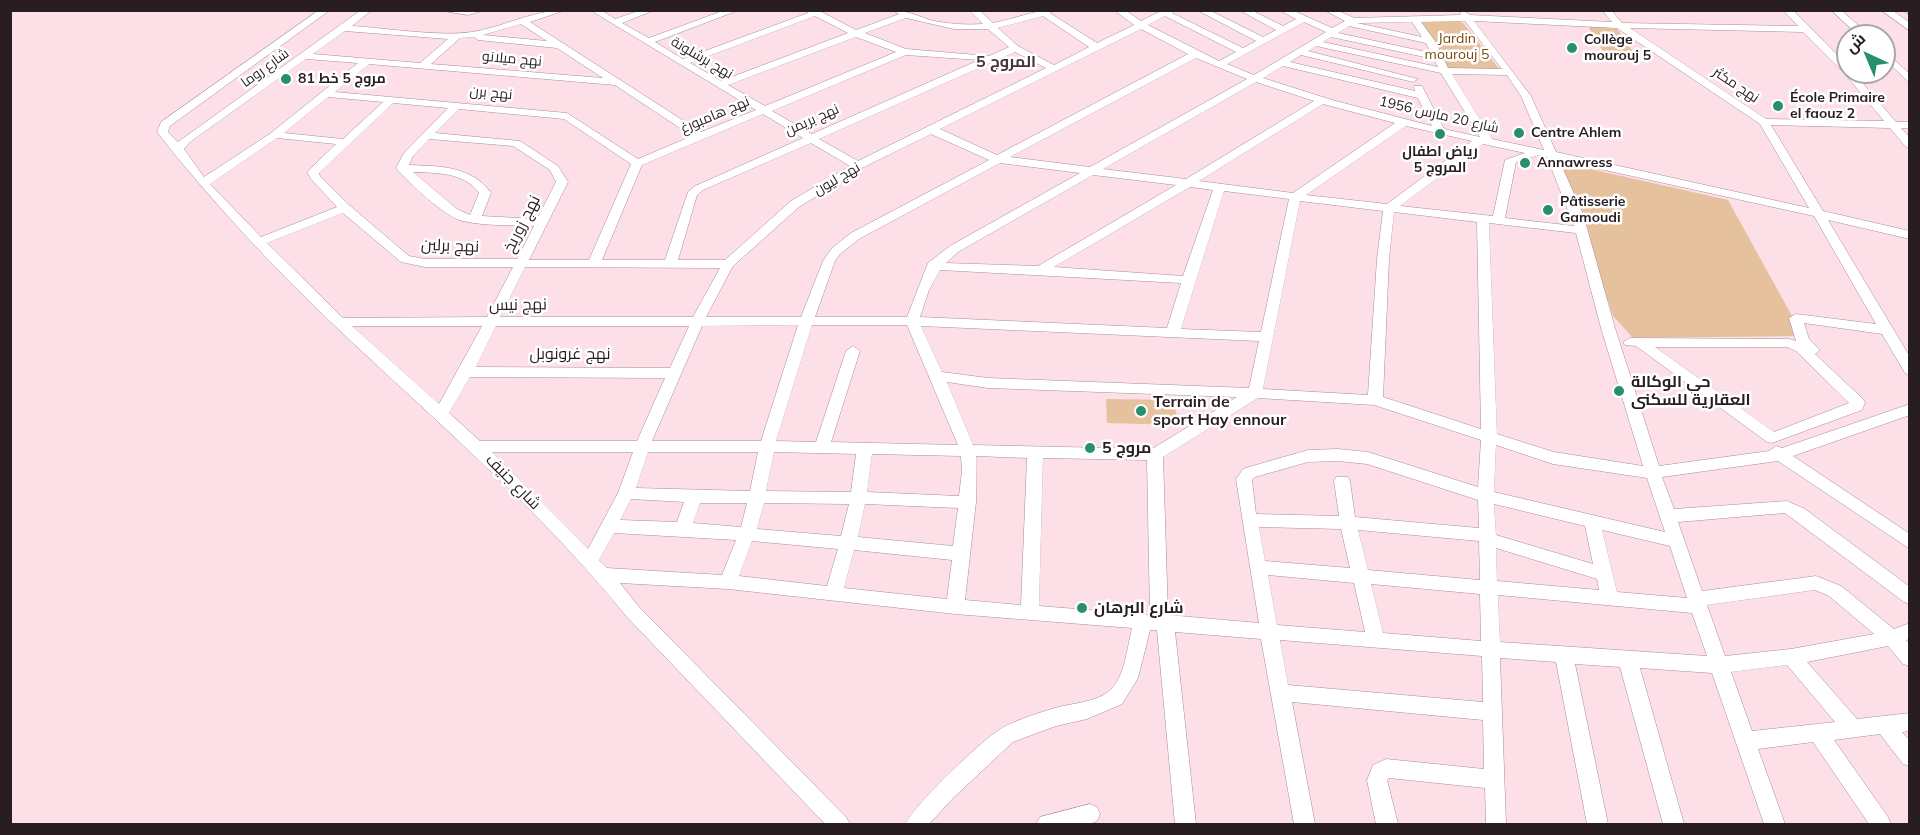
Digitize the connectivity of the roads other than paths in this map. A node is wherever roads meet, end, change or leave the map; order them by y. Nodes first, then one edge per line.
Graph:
1 (326, 10) edge
2 (368, 10) edge
3 (442, 10) edge
4 (481, 10) edge
5 (562, 10) edge
6 (594, 10) edge
7 (651, 10) edge
8 (735, 10) edge
9 (973, 10) edge
10 (1118, 10) edge
11 (1201, 10) edge
12 (1243, 10) edge
13 (1283, 10) edge
14 (1328, 10) edge
15 (1606, 10) edge
16 (1787, 10) edge
17 (1834, 10) edge
18 (1885, 10) edge
19 (1045, 11) edge
20 (813, 12) edge
21 (1168, 12) edge
22 (901, 13) edge
23 (1465, 14) edge
24 (1414, 18) junction
25 (1303, 19) junction
26 (525, 22) junction
27 (615, 22) junction
28 (1350, 22) junction
29 (1851, 24) edge
30 (1139, 25) junction
31 (1619, 25) junction
32 (989, 27) junction
33 (344, 28) junction
34 (1910, 28) edge
35 (1808, 29) junction
36 (1284, 30) junction
37 (855, 33) junction
38 (1332, 33) junction
39 (472, 35) junction
40 (457, 36) junction
41 (1264, 41) junction
42 (1430, 41) junction
43 (647, 42) junction
44 (1314, 43) junction
45 (560, 45) junction
46 (1096, 47) junction
47 (1015, 48) junction
48 (905, 52) junction
49 (1243, 52) junction
50 (1299, 52) junction
51 (1195, 54) junction
52 (304, 56) junction
53 (1438, 57) junction
54 (1836, 59) edge
55 (367, 61) junction
56 (970, 61) junction
57 (683, 62) junction
58 (1282, 63) junction
59 (1403, 63) junction
60 (1219, 65) junction
61 (422, 66) junction
62 (592, 66) junction
63 (1896, 66) edge
64 (1053, 68) junction
65 (1445, 71) junction
66 (1510, 72) junction
67 (570, 78) junction
68 (1255, 79) junction
69 (1413, 79) junction
70 (1910, 80) edge
71 (618, 82) junction
72 (721, 84) junction
73 (1858, 84) edge
74 (327, 93) junction
75 (1422, 96) junction
76 (392, 99) junction
77 (1321, 101) junction
78 (457, 105) junction
79 (764, 111) junction
80 (1764, 122) junction
81 (1403, 123) junction
82 (1894, 125) junction
83 (1910, 125) edge
84 (932, 130) junction
85 (1440, 131) junction
86 (274, 135) junction
87 (427, 136) junction
88 (701, 137) junction
89 (809, 138) junction
90 (1484, 141) junction
91 (344, 142) junction
92 (1910, 145) edge
93 (178, 149) junction
94 (1545, 154) junction
95 (996, 159) junction
96 (637, 163) junction
97 (858, 166) junction
98 (402, 168) junction
99 (1090, 171) junction
100 (203, 183) junction
101 (1188, 183) junction
102 (1220, 187) junction
103 (1295, 197) junction
104 (345, 208) junction
105 (1389, 208) junction
106 (1818, 215) junction
107 (474, 220) junction
108 (1490, 220) junction
109 (541, 223) junction
110 (1580, 230) junction
111 (1910, 235) edge
112 (258, 242) junction
113 (520, 264) junction
114 (594, 264) junction
115 (670, 264) junction
116 (728, 264) junction
117 (933, 266) junction
118 (1040, 270) junction
119 (1188, 280) junction
120 (698, 320) junction
121 (807, 320) junction
122 (912, 321) junction
123 (339, 322) junction
124 (490, 322) junction
125 (1608, 328) junction
126 (1886, 330) junction
127 (1173, 331) junction
128 (1268, 337) junction
129 (1634, 342) junction
130 (853, 351) dead end
131 (1910, 370) edge
132 (466, 372) junction
133 (675, 373) junction
134 (937, 376) junction
135 (1256, 393) junction
136 (1375, 400) junction
137 (1868, 400) dead end
138 (1910, 409) edge
139 (440, 415) junction
140 (1489, 438) junction
141 (643, 445) junction
142 (767, 446) junction
143 (477, 447) junction
144 (822, 447) junction
145 (866, 448) junction
146 (968, 451) junction
147 (1035, 454) junction
148 (1155, 455) junction
149 (1780, 455) junction
150 (1653, 473) junction
151 (1342, 481) dead end
152 (626, 493) junction
153 (1486, 495) junction
154 (694, 496) junction
155 (757, 498) junction
156 (858, 498) junction
157 (969, 501) junction
158 (1668, 516) junction
159 (1249, 520) junction
160 (1592, 520) junction
161 (1348, 523) junction
162 (610, 526) junction
163 (683, 529) junction
164 (747, 534) junction
165 (1487, 537) junction
166 (1677, 541) junction
167 (848, 543) junction
168 (1910, 543) edge
169 (962, 554) junction
170 (1257, 567) junction
171 (597, 569) junction
172 (1604, 574) junction
173 (1361, 578) junction
174 (729, 582) junction
175 (1490, 587) junction
176 (834, 593) junction
177 (1910, 597) edge
178 (1610, 599) junction
179 (1697, 602) junction
180 (955, 607) junction
181 (1030, 612) junction
182 (1156, 621) junction
183 (1268, 631) junction
184 (1901, 634) edge
185 (1376, 640) junction
186 (1491, 649) junction
187 (1564, 655) junction
188 (1791, 657) junction
189 (1910, 658) edge
190 (1628, 660) junction
191 (1717, 665) junction
192 (1280, 693) junction
193 (1492, 712) junction
194 (1910, 722) edge
195 (1884, 725) junction
196 (1853, 729) junction
197 (1818, 733) junction
198 (1745, 741) junction
199 (1910, 757) edge
200 (1494, 780) junction
201 (1090, 814) dead end
202 (838, 825) edge
203 (916, 825) edge
204 (1047, 825) edge
205 (1185, 825) edge
206 (1304, 825) edge
207 (1387, 825) edge
208 (1496, 825) edge
209 (1597, 825) edge
210 (1673, 825) edge
211 (1774, 825) edge
212 (1881, 825) edge

1 - 93 street, شارع جنيف
2 - 33 street, شارع روما
3 - 4 street
5 - 26 street
6 - 27 street, نهج برشلونة
7 - 27 street
8 - 43 street
9 - 32 street
10 - 30 street, شارع 20 مارس 1956
11 - 41 street
12 - 36 street
13 - 25 street
14 - 28 street
15 - 31 street, نهج مكثر
16 - 35 street
17 - 29 street
18 - 34 street
19 - 32 street
19 - 46 street
20 - 37 street
20 - 57 street
21 - 30 street, نهج ليون
21 - 49 street
22 - 32 street
22 - 37 street
23 - 24 street
23 - 31 street
23 - 66 street
24 - 28 street
24 - 42 street
25 - 36 street
25 - 38 street
26 - 39 street
26 - 45 street
27 - 43 street, نهج برشلونة
28 - 38 street
28 - 42 street
30 - 46 street, نهج ليون
30 - 51 street, شارع 20 مارس 1956
31 - 35 street
31 - 80 street, نهج مكثر
32 - 47 street
33 - 40 street
33 - 52 street, شارع روما
35 - 54 street
36 - 41 street
37 - 48 street
37 - 72 street
38 - 44 street
38 - 53 street
39 - 40 street
39 - 45 street
40 - 61 street
41 - 49 street
42 - 53 street
43 - 57 street, نهج برشلونة
44 - 50 street
44 - 59 street
45 - 62 street
46 - 64 street, نهج ليون
47 - 56 street, نهج بريمن
47 - 64 street
48 - 56 street
48 - 79 street, نهج هامبورغ
49 - 60 street
50 - 58 street
50 - 69 street
51 - 60 street, شارع 20 مارس 1956
51 - 95 street
52 - 55 street, نهج ميلانو
52 - 93 street, شارع روما
53 - 65 street
55 - 61 street, نهج ميلانو
55 - 74 street
56 - 89 street, نهج بريمن
57 - 72 street, نهج برشلونة
58 - 68 street
58 - 75 street
59 - 65 street
59 - 69 street
60 - 68 street, شارع 20 مارس 1956
61 - 67 street, نهج ميلانو
62 - 67 street
62 - 71 street
63 - 70 street
64 - 84 street, نهج ليون
65 - 66 street
65 - 90 street
66 - 94 street
67 - 71 street, نهج ميلانو
68 - 77 street, شارع 20 مارس 1956
68 - 99 street
69 - 75 street
71 - 88 street, نهج ميلانو
72 - 79 street, نهج برشلونة
73 - 82 street
74 - 76 street, نهج برن
74 - 86 street
75 - 85 street
76 - 78 street, نهج برن
76 - 91 street, نهج برلين
77 - 81 street, شارع 20 مارس 1956
77 - 101 street
78 - 87 street
78 - 96 street, نهج برن
79 - 88 street, نهج هامبورغ
79 - 89 street, نهج برشلونة
80 - 82 street
80 - 106 street, نهج مكثر
81 - 85 street, شارع 20 مارس 1956
81 - 103 street
82 - 83 street
82 - 92 street
84 - 95 street
84 - 97 street, نهج ليون
85 - 90 street, شارع 20 مارس 1956
86 - 91 street
86 - 100 street
87 - 98 street
87 - 109 street, نهج زوريخ
88 - 96 street, نهج هامبورغ
89 - 97 street, نهج برشلونة
89 - 115 street, نهج بريمن
90 - 94 street, شارع 20 مارس 1956
90 - 105 street
91 - 104 street, نهج برلين
93 - 100 street, شارع جنيف
94 - 106 street, شارع 20 مارس 1956
94 - 108 street
94 - 110 street
95 - 99 street
95 - 121 street
96 - 114 street
97 - 116 street, نهج ليون
98 - 107 street
98 - 107 street
99 - 101 street
99 - 117 street
100 - 112 street, شارع جنيف
101 - 102 street
101 - 118 street
102 - 103 street
102 - 119 street
103 - 105 street
103 - 128 street
104 - 112 street
104 - 113 street, نهج برلين
105 - 108 street
105 - 136 street
106 - 111 street, شارع 20 مارس 1956
106 - 126 street, نهج مكثر
107 - 109 street
108 - 110 street
108 - 140 street
109 - 113 street, نهج زوريخ
110 - 125 street
112 - 123 street, شارع جنيف
113 - 114 street, نهج برلين
113 - 124 street, نهج زوريخ
114 - 115 street, نهج برلين
115 - 116 street, نهج برلين
116 - 120 street, نهج ليون
117 - 118 street
117 - 122 street
118 - 119 street
119 - 127 street
120 - 121 street, نهج نيس
120 - 124 street, نهج نيس
120 - 133 street, نهج ليون
121 - 122 street, نهج نيس
121 - 142 street
122 - 127 street, نهج نيس
122 - 134 street
123 - 124 street, نهج نيس
123 - 139 street, شارع جنيف
124 - 132 street, نهج زوريخ
125 - 129 street
125 - 150 street
126 - 131 street, نهج مكثر
126 - 137 street
127 - 128 street, نهج نيس
128 - 135 street
129 - 129 street
129 - 149 street
130 - 144 street
132 - 133 street, نهج غرونوبل
132 - 139 street, نهج زوريخ
133 - 141 street, نهج ليون
134 - 135 street
134 - 146 street
135 - 136 street
135 - 148 street
136 - 140 street
138 - 149 street
139 - 143 street, شارع جنيف
140 - 150 street
140 - 153 street
141 - 142 street
141 - 143 street
141 - 152 street, نهج ليون
142 - 144 street
142 - 155 street
143 - 171 street, شارع جنيف
144 - 145 street
145 - 146 street
145 - 156 street
146 - 147 street
146 - 157 street
147 - 148 street
147 - 181 street
148 - 182 street
149 - 150 street
149 - 168 street
150 - 158 street
151 - 161 street
152 - 154 street
152 - 162 street, نهج ليون
153 - 159 street
153 - 160 street
153 - 165 street
154 - 155 street
154 - 163 street
155 - 156 street
155 - 164 street
156 - 157 street
156 - 167 street
157 - 169 street
158 - 166 street
158 - 177 street
159 - 161 street
159 - 170 street
160 - 166 street
160 - 172 street
161 - 165 street
161 - 173 street
162 - 163 street
162 - 171 street, نهج ليون
163 - 164 street
164 - 167 street
164 - 174 street
165 - 172 street
165 - 175 street
166 - 179 street
167 - 169 street
167 - 176 street
169 - 180 street
170 - 173 street
170 - 183 street
171 - 174 street
171 - 202 street, شارع جنيف
172 - 178 street
173 - 175 street
173 - 185 street
174 - 176 street
175 - 178 street
175 - 186 street
176 - 180 street
178 - 179 street
179 - 184 street
179 - 191 street
180 - 181 street
181 - 182 street
182 - 183 street
182 - 203 street
182 - 205 street
183 - 185 street
183 - 192 street
184 - 188 street
184 - 189 street
185 - 186 street
186 - 187 street
186 - 193 street
187 - 190 street
187 - 209 street
188 - 191 street
188 - 196 street
190 - 191 street
190 - 210 street
191 - 198 street
192 - 193 street
192 - 206 street
193 - 200 street
194 - 195 street
195 - 196 street
195 - 199 street
196 - 197 street
197 - 198 street
197 - 212 street
198 - 211 street
200 - 207 street
200 - 208 street
201 - 204 street

